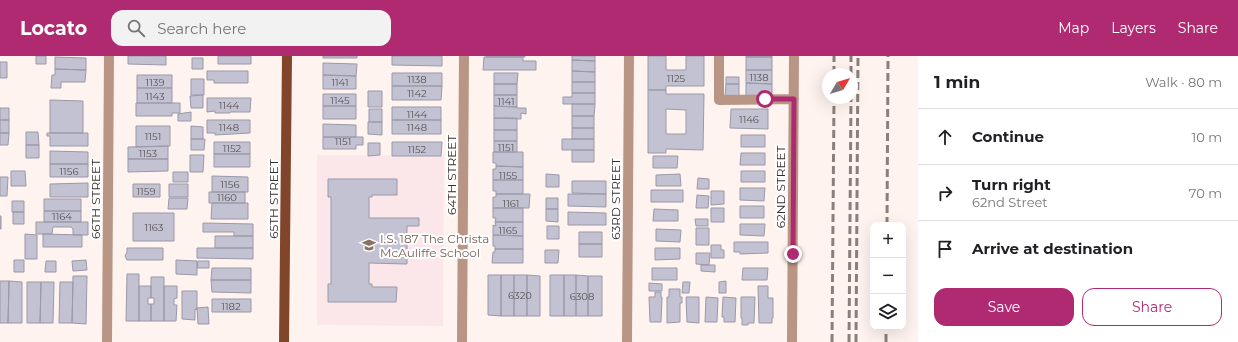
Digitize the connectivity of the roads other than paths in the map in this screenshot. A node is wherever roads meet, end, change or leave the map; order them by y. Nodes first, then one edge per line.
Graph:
1 (109, 56) edge
2 (287, 56) edge
3 (464, 56) edge
4 (629, 56) edge
5 (719, 56) edge
6 (794, 56) edge
7 (794, 99) junction
8 (107, 342) edge
9 (284, 342) edge
10 (462, 342) edge
11 (627, 342) edge
12 (792, 342) edge

1 - 8 street, 66TH STREET
2 - 9 main road, 65TH STREET
3 - 10 street, 64TH STREET
4 - 11 street, 63RD STREET
5 - 7 street
6 - 7 street, 62ND STREET
7 - 12 street, 62ND STREET

